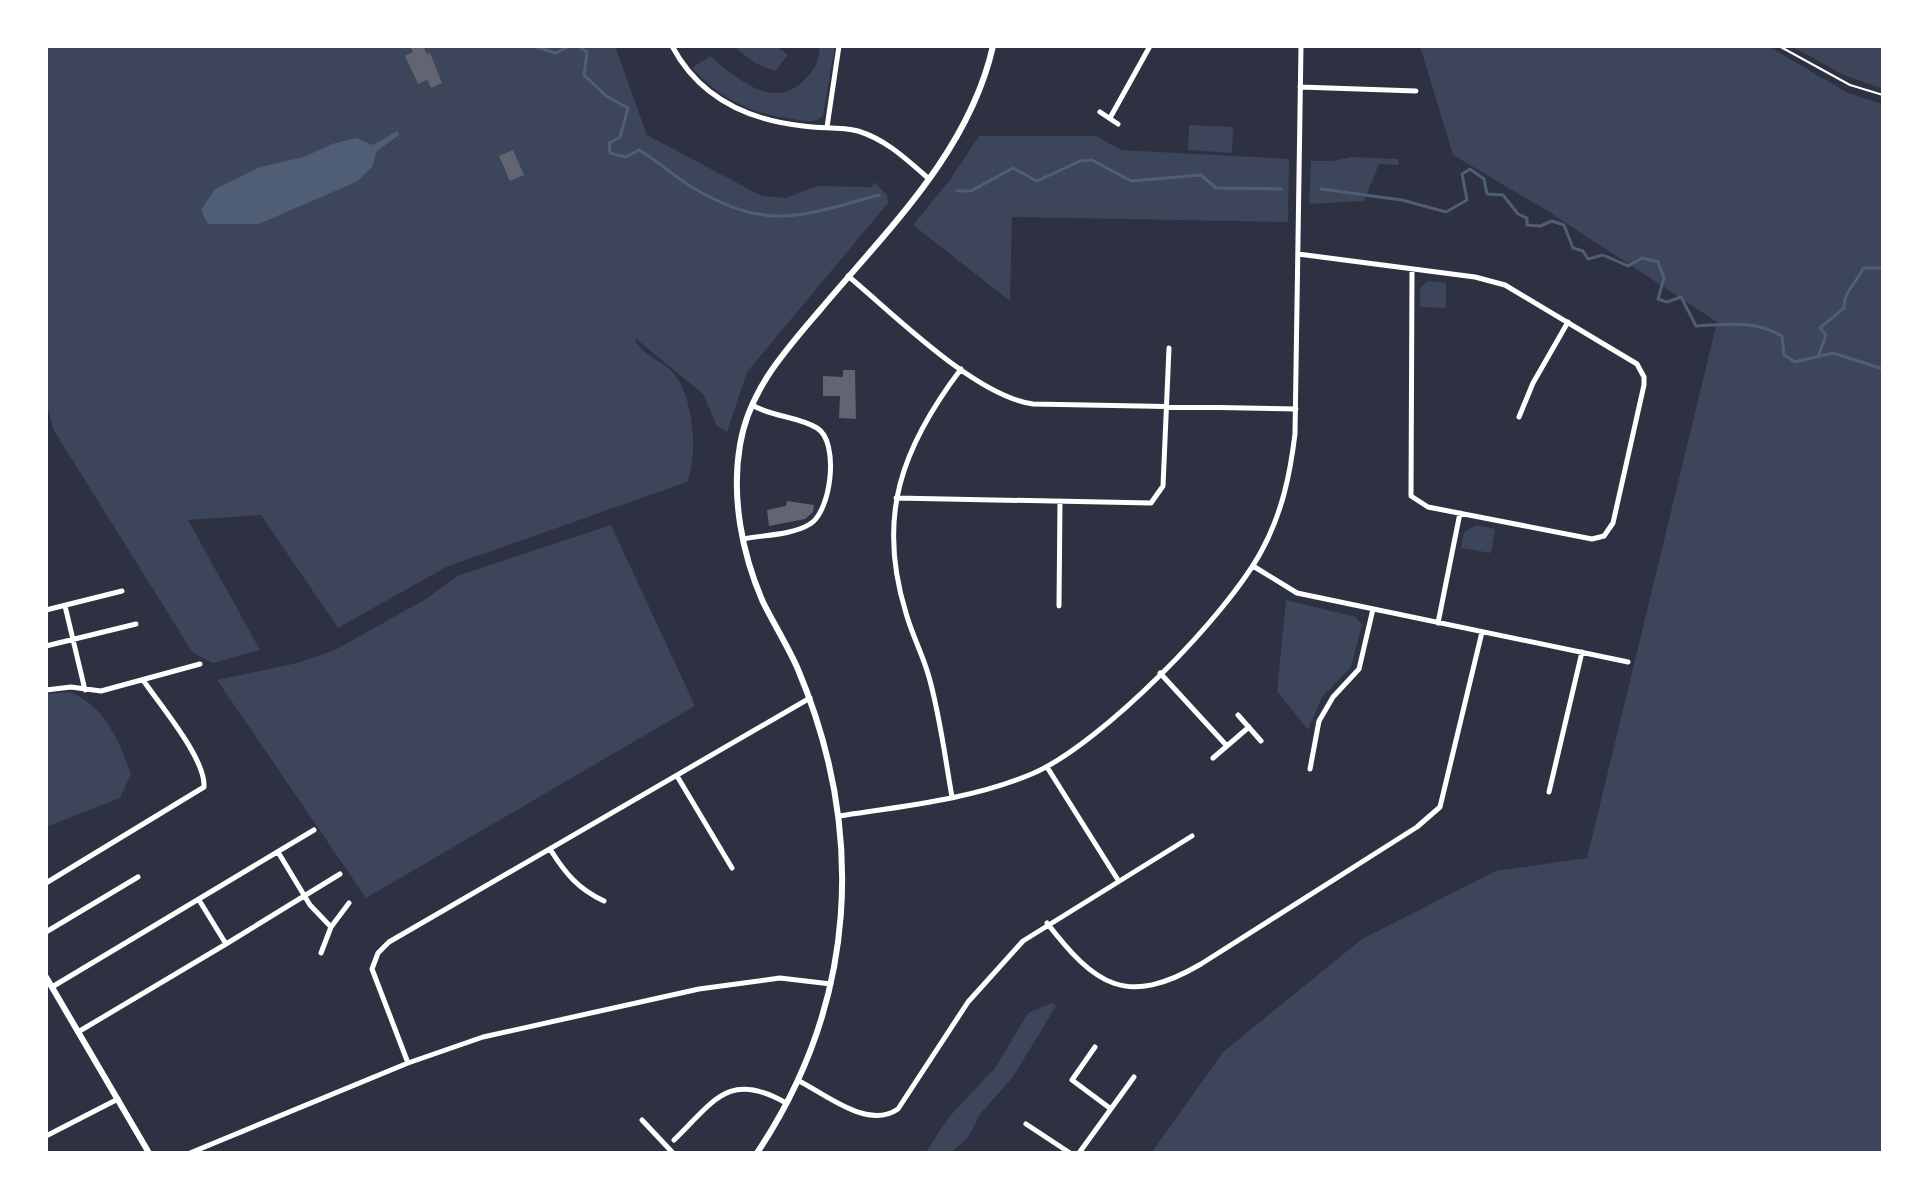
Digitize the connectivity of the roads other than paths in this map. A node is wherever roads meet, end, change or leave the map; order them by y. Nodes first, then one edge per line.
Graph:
1 (672, 46) edge
2 (839, 46) edge
3 (993, 46) edge
4 (1150, 46) edge
5 (1301, 46) edge
6 (1300, 87) junction
7 (1416, 91) dead end
8 (1100, 112) dead end
9 (1110, 118) junction
10 (1118, 124) dead end
11 (827, 127) junction
12 (929, 179) junction
13 (1298, 254) junction
14 (1412, 270) junction
15 (848, 276) junction
16 (1568, 322) junction
17 (1169, 348) dead end
18 (961, 369) junction
19 (752, 405) junction
20 (1167, 407) junction
21 (1296, 409) junction
22 (1519, 417) dead end
23 (896, 498) junction
24 (1060, 501) junction
25 (1460, 513) junction
26 (743, 539) junction
27 (1253, 566) junction
28 (122, 591) dead end
29 (65, 606) junction
30 (1059, 606) dead end
31 (1373, 609) junction
32 (46, 610) edge
33 (1438, 623) junction
34 (136, 624) dead end
35 (1482, 632) junction
36 (73, 640) junction
37 (46, 646) edge
38 (1582, 652) junction
39 (1628, 662) dead end
40 (200, 664) dead end
41 (1160, 673) junction
42 (143, 680) junction
43 (46, 690) edge
44 (85, 690) junction
45 (810, 698) junction
46 (1238, 715) dead end
47 (1249, 727) junction
48 (1261, 741) dead end
49 (1227, 746) junction
50 (1213, 758) dead end
51 (1047, 767) junction
52 (1310, 769) dead end
53 (677, 776) junction
54 (1549, 792) dead end
55 (952, 797) junction
56 (839, 816) junction
57 (314, 830) dead end
58 (1192, 836) dead end
59 (550, 849) junction
60 (278, 852) junction
61 (732, 868) dead end
62 (340, 874) dead end
63 (138, 877) dead end
64 (1118, 880) junction
65 (46, 883) edge
66 (305, 896) junction
67 (199, 900) junction
68 (604, 901) dead end
69 (349, 903) dead end
70 (1047, 923) junction
71 (331, 927) junction
72 (46, 932) edge
73 (226, 944) junction
74 (321, 953) dead end
75 (46, 977) edge
76 (831, 984) junction
77 (52, 987) junction
78 (78, 1032) junction
79 (1095, 1047) dead end
80 (408, 1063) junction
81 (1134, 1077) dead end
82 (799, 1081) junction
83 (118, 1099) junction
84 (787, 1104) junction
85 (1111, 1109) junction
86 (642, 1120) dead end
87 (1026, 1124) dead end
88 (46, 1136) edge
89 (674, 1140) dead end
90 (149, 1153) edge
91 (190, 1153) edge
92 (673, 1153) edge
93 (757, 1153) edge
94 (1070, 1153) edge
95 (1079, 1153) edge

1 - 11 street
2 - 11 street
3 - 12 street
4 - 9 street
5 - 6 street
6 - 7 street
6 - 13 street
8 - 9 street
9 - 10 street
11 - 12 street
12 - 15 street
13 - 14 street
13 - 21 street
14 - 16 street
14 - 25 street
15 - 18 street
15 - 19 street
16 - 22 street
16 - 25 street
17 - 20 street
18 - 20 street
18 - 23 street
19 - 26 street
19 - 26 street
20 - 21 street
20 - 24 street
21 - 27 street
23 - 24 street
23 - 55 street
24 - 30 street
25 - 33 street
26 - 45 street
27 - 31 street
27 - 41 street
28 - 29 street
29 - 32 street
29 - 36 street
31 - 33 street
31 - 52 street
33 - 35 street
34 - 36 street
35 - 38 street
35 - 70 street
36 - 37 street
36 - 44 street
38 - 39 street
38 - 54 street
40 - 42 street
41 - 49 street
41 - 51 street
42 - 44 street
42 - 65 street
43 - 44 street
45 - 53 street
45 - 56 street
46 - 47 street
47 - 48 street
47 - 49 street
49 - 50 street
51 - 55 street
51 - 64 street
53 - 59 street
53 - 61 street
55 - 56 street
56 - 76 street
57 - 60 street
58 - 64 street
59 - 68 street
59 - 80 street
60 - 66 street
60 - 67 street
62 - 66 street
63 - 72 street
64 - 70 street
66 - 71 street
66 - 73 street
67 - 73 street
67 - 77 street
69 - 71 street
70 - 82 street
71 - 74 street
73 - 78 street
75 - 77 street
76 - 80 street
76 - 82 street
77 - 78 street
78 - 83 street
79 - 85 street
80 - 91 street
81 - 85 street
82 - 84 street
83 - 88 street
83 - 90 street
84 - 89 street
84 - 93 street
85 - 95 street
86 - 92 street
87 - 94 street

